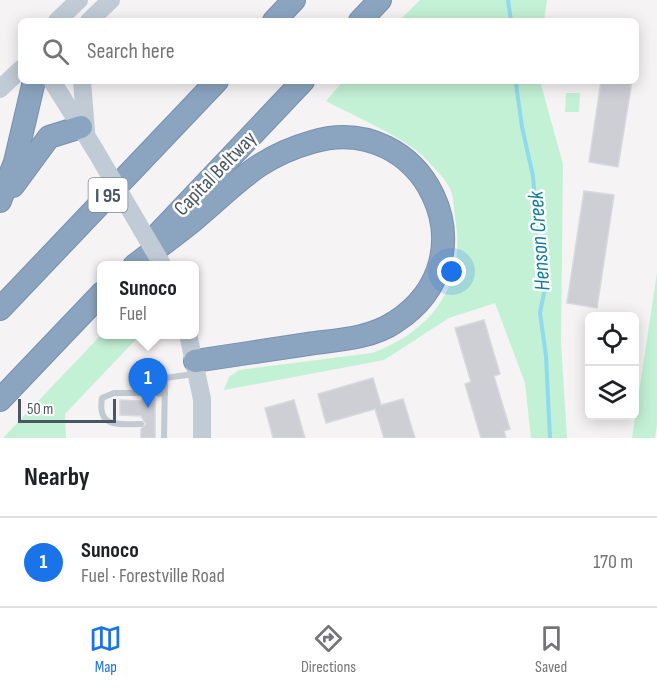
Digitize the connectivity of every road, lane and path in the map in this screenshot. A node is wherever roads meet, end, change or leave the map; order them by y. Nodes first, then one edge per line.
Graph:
1 (78, 0) edge
2 (113, 0) edge
3 (294, 0) edge
4 (380, 0) edge
5 (60, 18) edge
6 (92, 18) edge
7 (104, 18) edge
8 (277, 18) edge
9 (363, 18) edge
10 (18, 72) edge
11 (33, 84) edge
12 (54, 84) edge
13 (82, 84) edge
14 (214, 84) edge
15 (300, 84) edge
16 (0, 89) edge
17 (87, 138) junction
18 (0, 161) edge
19 (3, 195) edge
20 (133, 261) edge
21 (141, 261) edge
22 (160, 261) edge
23 (97, 298) edge
24 (0, 309) edge
25 (189, 339) edge
26 (196, 367) junction
27 (141, 393) dead end
28 (156, 393) dead end
29 (165, 394) junction
30 (0, 400) edge
31 (141, 424) dead end
32 (155, 424) dead end
33 (165, 424) junction
34 (164, 438) edge
35 (202, 438) edge

1 - 5 main road
2 - 6 main road
2 - 7 main road
3 - 8 highway
4 - 9 highway
10 - 16 main road
11 - 19 highway
12 - 17 main road
13 - 17 main road
14 - 24 highway, I 95
15 - 20 highway, Capital Beltway
17 - 19 highway
17 - 22 main road, bridge
18 - 19 highway
21 - 26 highway
23 - 30 highway
25 - 26 main road
26 - 29 lane
26 - 35 main road
27 - 31 lane
28 - 29 lane
29 - 33 lane
32 - 33 lane
33 - 34 lane

